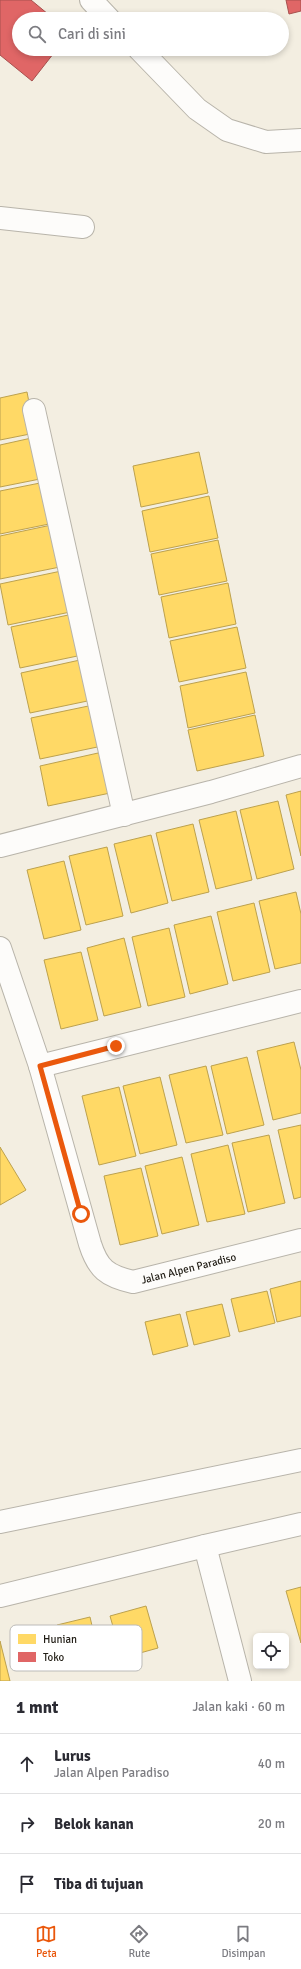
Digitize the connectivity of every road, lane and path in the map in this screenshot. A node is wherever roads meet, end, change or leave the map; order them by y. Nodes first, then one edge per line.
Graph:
1 (91, 0) edge
2 (102, 12) edge
3 (146, 56) edge
4 (301, 140) edge
5 (0, 218) edge
6 (83, 227) dead end
7 (34, 410) dead end
8 (301, 766) edge
9 (124, 815) junction
10 (0, 846) edge
11 (0, 948) edge
12 (301, 1001) edge
13 (40, 1066) junction
14 (301, 1240) edge
15 (301, 1460) edge
16 (0, 1522) edge
17 (301, 1524) edge
18 (205, 1546) junction
19 (0, 1596) edge
20 (240, 1681) edge

1 - 2 street
3 - 4 street
5 - 6 street
7 - 9 street
8 - 9 street
9 - 10 street
11 - 13 street, Jalan Alpen Paradiso
12 - 13 street
13 - 14 street, Jalan Alpen Paradiso
15 - 16 street
17 - 18 street
18 - 19 street
18 - 20 street

